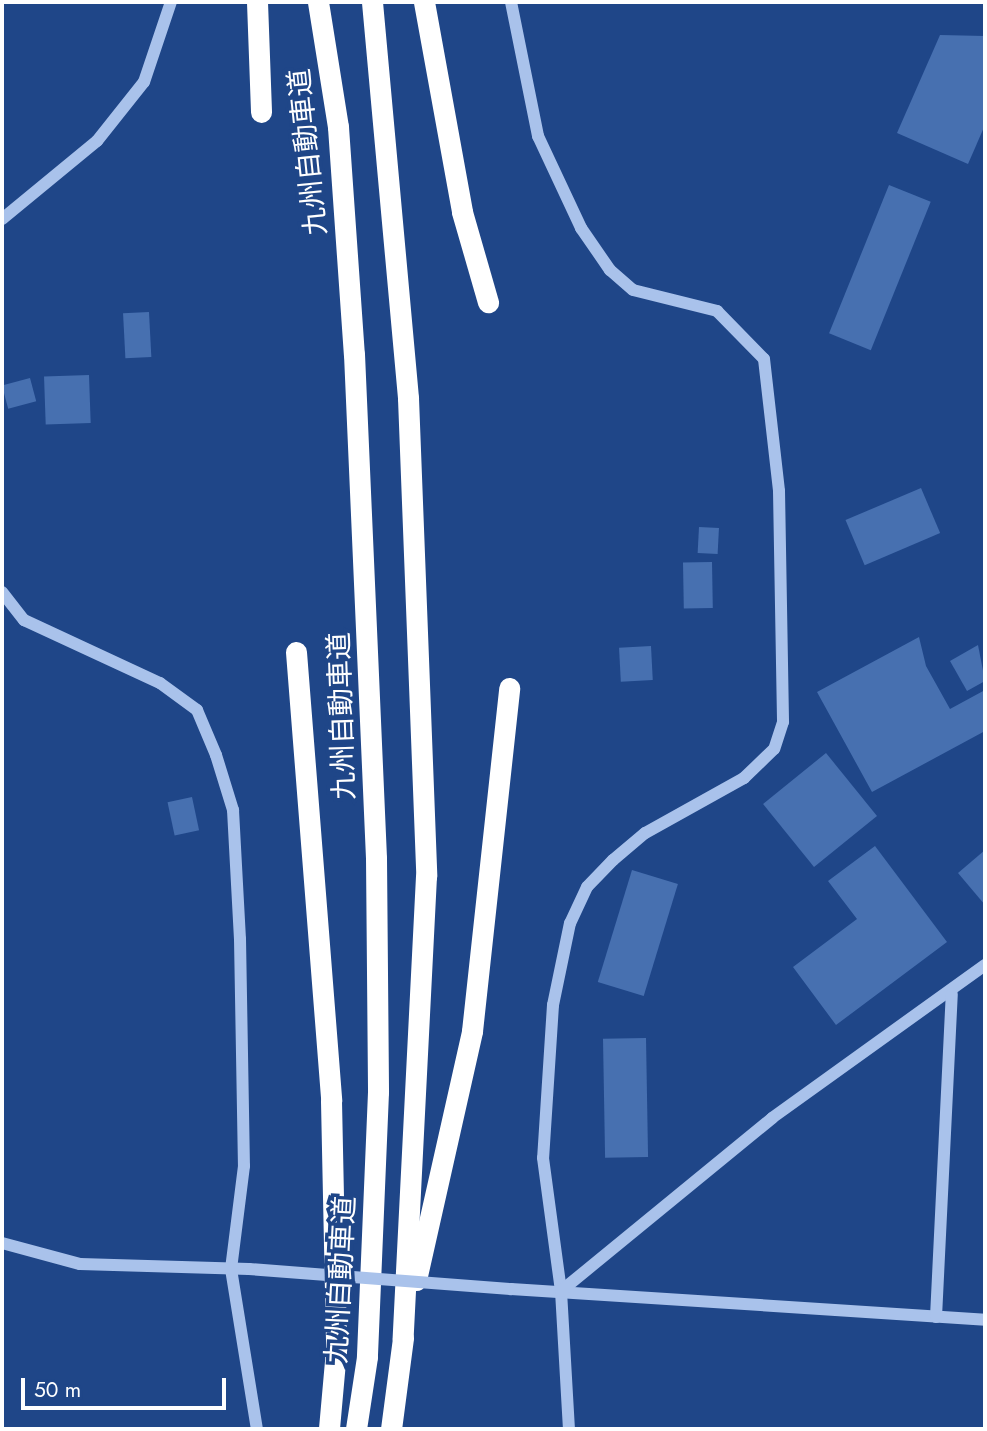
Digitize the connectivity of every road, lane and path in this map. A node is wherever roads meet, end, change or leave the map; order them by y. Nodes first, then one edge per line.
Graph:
1 (171, 2) edge
2 (257, 2) edge
3 (318, 2) edge
4 (372, 2) edge
5 (424, 2) edge
6 (512, 2) edge
7 (261, 112) dead end
8 (2, 219) edge
9 (488, 302) dead end
10 (2, 592) edge
11 (296, 652) dead end
12 (509, 688) dead end
13 (985, 965) edge
14 (952, 994) junction
15 (2, 1243) edge
16 (231, 1269) junction
17 (561, 1291) junction
18 (936, 1317) junction
19 (985, 1320) edge
20 (403, 1338) junction
21 (257, 1429) edge
22 (329, 1429) edge
23 (356, 1429) edge
24 (391, 1429) edge
25 (569, 1429) edge

1 - 8 street
2 - 7 highway
3 - 23 highway, 九州自動車道
4 - 20 highway
5 - 9 highway
6 - 17 street
10 - 16 street
11 - 22 highway
12 - 20 highway
13 - 14 street
14 - 17 street
14 - 18 street
15 - 16 street
16 - 17 street, bridge
16 - 21 street
17 - 18 street
17 - 25 street
18 - 19 street
20 - 24 highway

